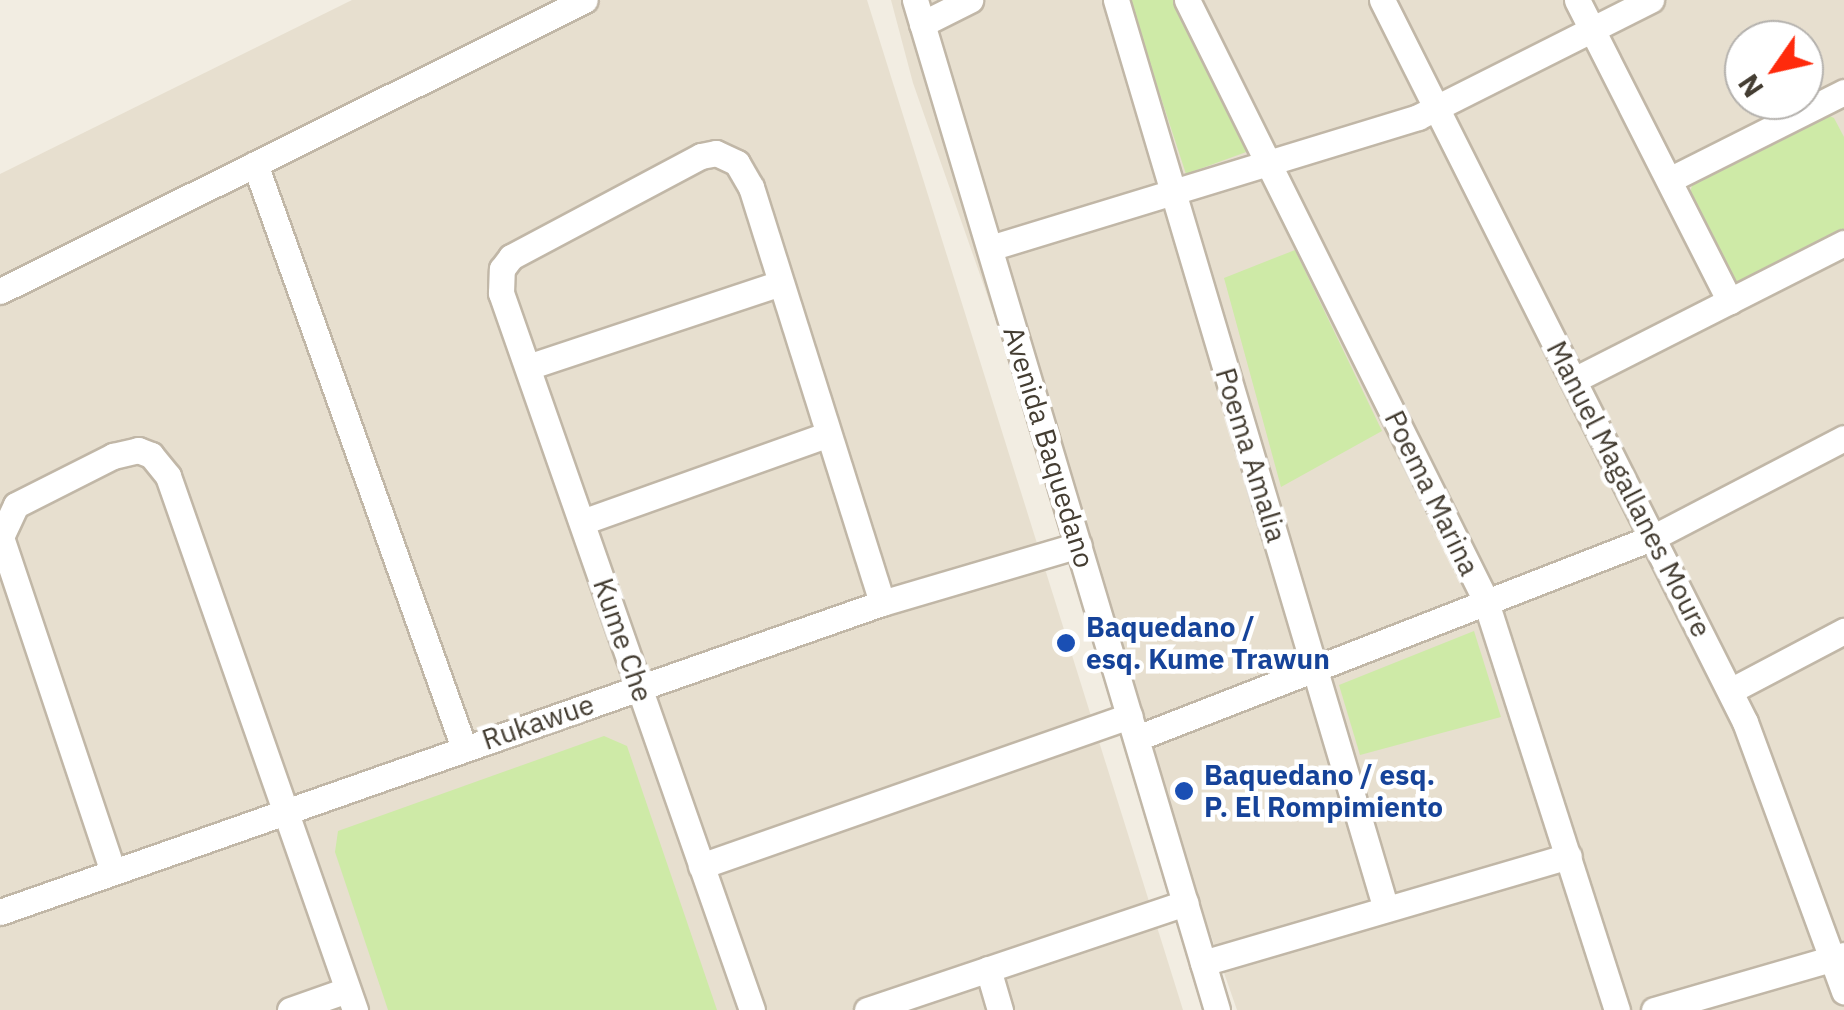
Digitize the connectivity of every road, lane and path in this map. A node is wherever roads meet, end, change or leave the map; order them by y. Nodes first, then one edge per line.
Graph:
1 (585, 0) edge
2 (970, 0) edge
3 (1116, 0) edge
4 (1187, 0) edge
5 (1382, 0) edge
6 (1577, 0) edge
7 (1651, 0) edge
8 (918, 12) edge
9 (1592, 30) junction
10 (1842, 99) edge
11 (1437, 109) junction
12 (1268, 163) junction
13 (255, 164) junction
14 (1668, 180) junction
15 (1173, 192) junction
16 (1844, 243) edge
17 (990, 248) junction
18 (780, 283) junction
19 (0, 292) edge
20 (1730, 301) junction
21 (528, 367) junction
22 (1574, 380) junction
23 (827, 435) junction
24 (1844, 438) edge
25 (582, 522) junction
26 (2, 529) edge
27 (1654, 537) junction
28 (1079, 544) junction
29 (1485, 600) junction
30 (882, 603) junction
31 (1844, 631) edge
32 (1314, 668) junction
33 (638, 687) junction
34 (1730, 690) junction
35 (1134, 727) junction
36 (464, 748) junction
37 (284, 812) junction
38 (1569, 856) junction
39 (701, 866) junction
40 (113, 872) junction
41 (1185, 902) junction
42 (1386, 909) junction
43 (0, 912) edge
44 (1839, 956) edge
45 (1203, 962) junction
46 (988, 969) junction
47 (1844, 991) edge
48 (351, 1000) edge
49 (290, 1010) edge
50 (752, 1010) edge
51 (866, 1010) edge
52 (1000, 1010) edge
53 (1217, 1010) edge
54 (1617, 1010) edge
55 (1654, 1010) edge

1 - 13 street
2 - 8 street
3 - 15 street, Poema Amalia
4 - 12 street, Poema Marina
5 - 11 street, Manuel Magallanes Moure
6 - 9 street
7 - 9 street
8 - 17 street, Avenida Baquedano
9 - 11 street
9 - 14 street
10 - 14 street
11 - 12 street
11 - 22 street, Manuel Magallanes Moure
12 - 15 street
12 - 29 street, Poema Marina
13 - 19 street
13 - 36 street
14 - 20 street
15 - 17 street
15 - 32 street, Poema Amalia
16 - 20 street
17 - 28 street, Avenida Baquedano
18 - 21 street
18 - 21 street, Kume Che
18 - 23 street
20 - 22 street
21 - 25 street, Kume Che
22 - 27 street, Manuel Magallanes Moure
23 - 25 street
23 - 30 street
24 - 27 street
25 - 33 street, Kume Che
26 - 37 street
26 - 40 street
27 - 29 street
27 - 34 street, Manuel Magallanes Moure
28 - 30 street, Rukawue
28 - 35 street, Avenida Baquedano
29 - 32 street
29 - 38 street, Poema Marina
30 - 33 street, Rukawue
31 - 34 street
32 - 35 street
32 - 42 street, Poema Amalia
33 - 36 street, Rukawue
33 - 39 street, Kume Che
34 - 44 street, Manuel Magallanes Moure
35 - 39 street
35 - 41 street, Avenida Baquedano
36 - 37 street, Rukawue
37 - 40 street, Rukawue
37 - 48 street
38 - 42 street
38 - 54 street, Poema Marina
39 - 50 street, Kume Che
40 - 43 street, Rukawue
41 - 45 street, Avenida Baquedano
41 - 46 street
42 - 45 street
44 - 47 street, Manuel Magallanes Moure
44 - 55 street
45 - 53 street, Avenida Baquedano
46 - 51 street
46 - 52 street
48 - 49 street

